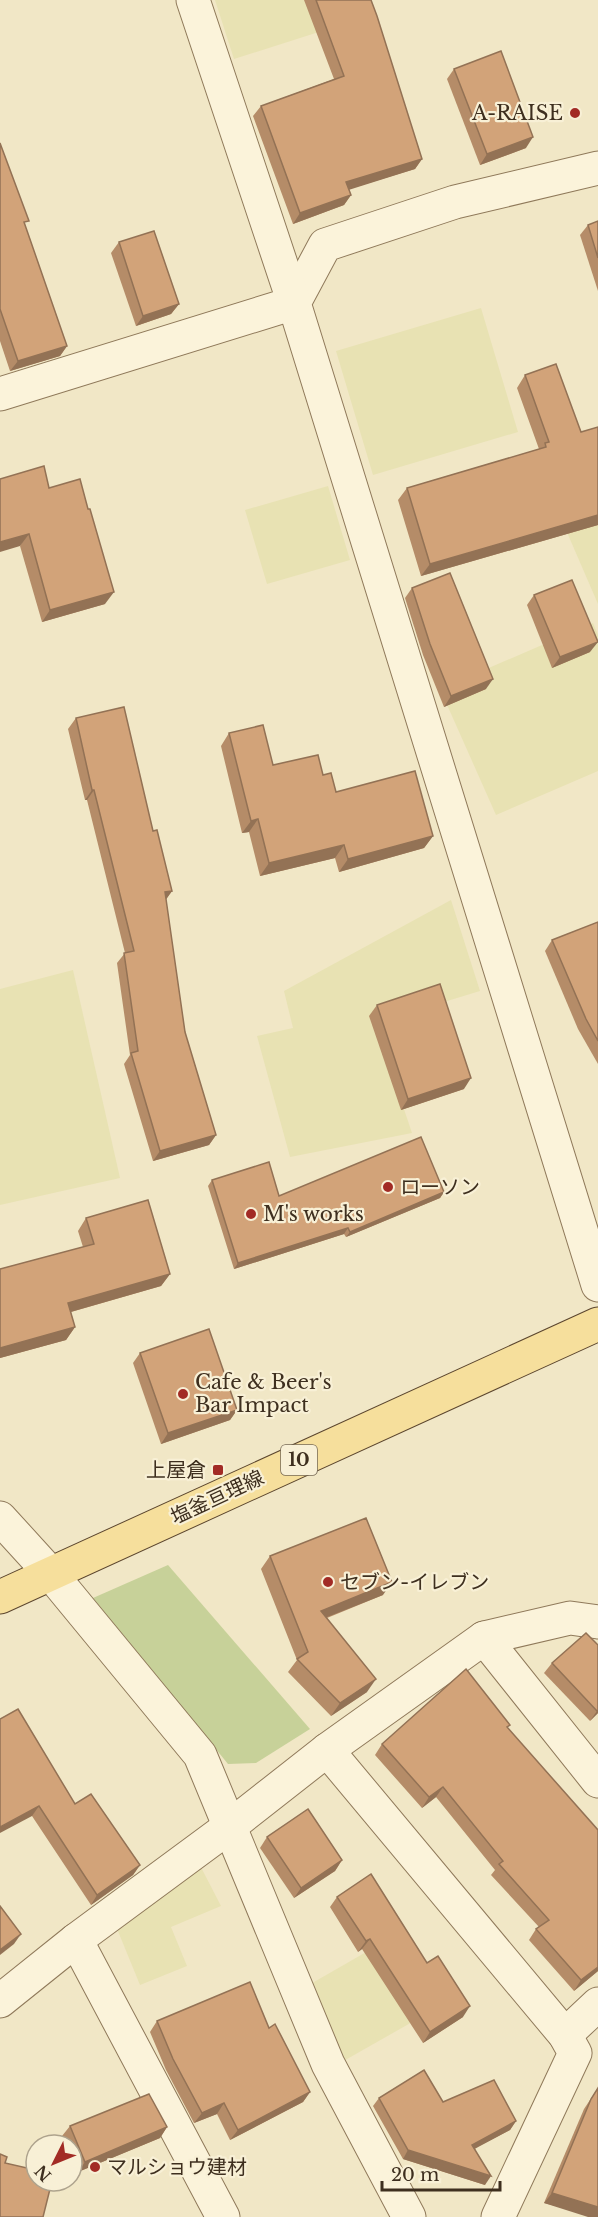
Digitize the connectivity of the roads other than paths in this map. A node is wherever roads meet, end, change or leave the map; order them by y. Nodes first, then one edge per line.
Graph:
1 (193, 0) edge
2 (598, 168) edge
3 (294, 303) junction
4 (0, 394) edge
5 (598, 1285) edge
6 (598, 1324) edge
7 (0, 1518) edge
8 (51, 1574) junction
9 (0, 1598) edge
10 (598, 1622) edge
11 (484, 1638) junction
12 (327, 1750) junction
13 (598, 1781) edge
14 (229, 1827) junction
15 (76, 1940) junction
16 (0, 2001) edge
17 (598, 2004) edge
18 (564, 2035) junction
19 (223, 2217) edge
20 (409, 2217) edge
21 (498, 2217) edge

1 - 3 street
2 - 3 street
3 - 4 street
3 - 5 street
6 - 8 main road, 塩釜亘理線 / 10
7 - 8 street
8 - 9 main road, 塩釜亘理線 / 10
8 - 14 street
10 - 11 street
11 - 12 street
11 - 13 street
12 - 14 street
12 - 18 street
14 - 15 street
14 - 20 street
15 - 16 street
15 - 19 street
17 - 18 street
18 - 21 street

